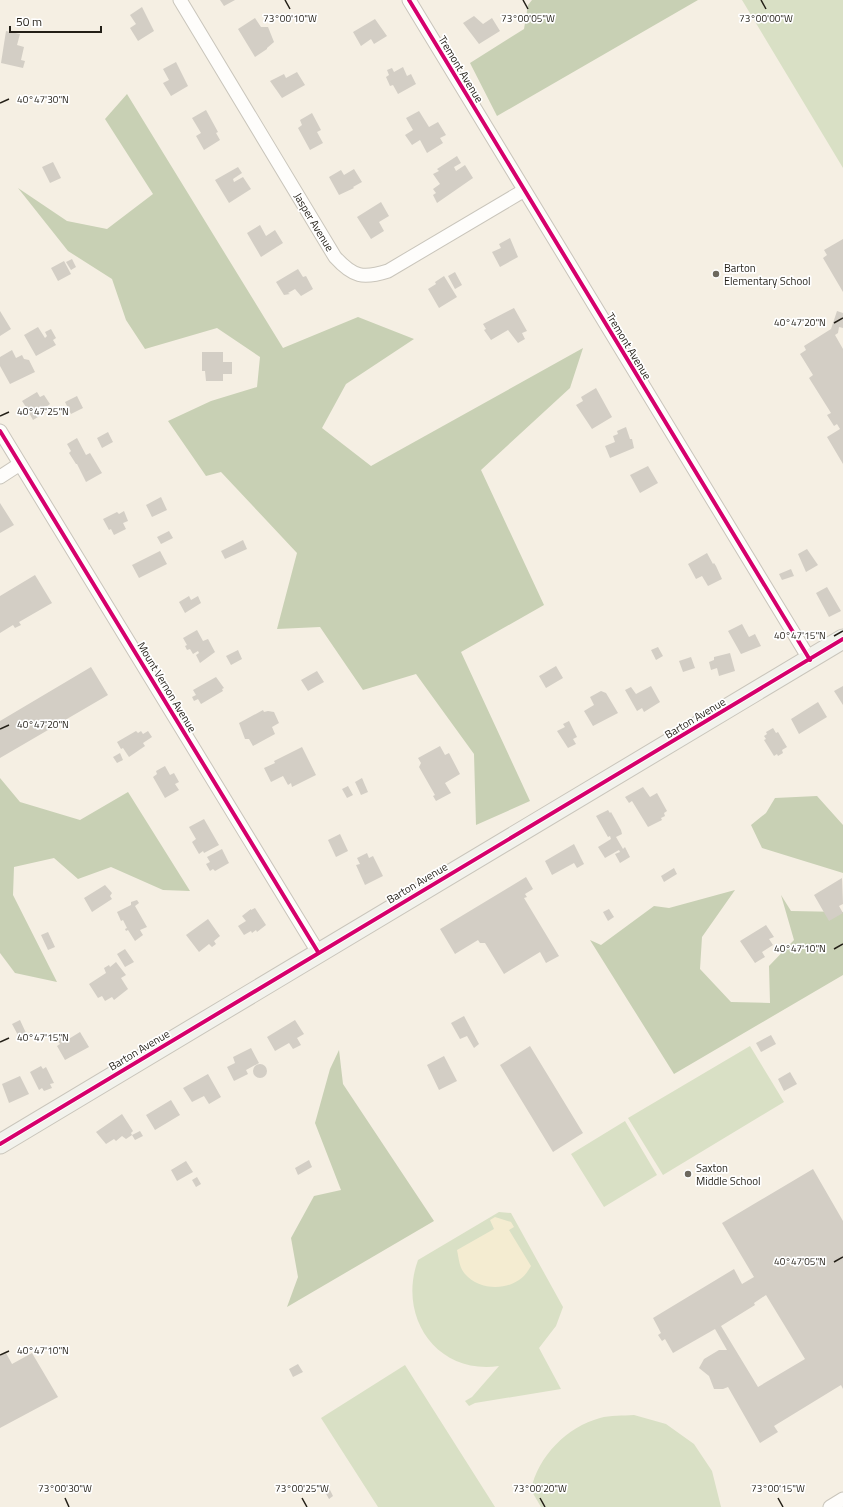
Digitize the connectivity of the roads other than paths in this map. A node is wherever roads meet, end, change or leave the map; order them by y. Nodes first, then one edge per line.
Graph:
1 (180, 0) edge
2 (409, 0) edge
3 (523, 191) junction
4 (0, 431) edge
5 (20, 464) junction
6 (0, 477) edge
7 (843, 639) edge
8 (810, 660) junction
9 (318, 952) junction
10 (0, 1144) edge
11 (841, 1502) edge
12 (830, 1507) edge

1 - 3 street, Jasper Avenue
2 - 3 street, Tremont Avenue
3 - 8 street, Tremont Avenue
4 - 5 street, Mount Vernon Avenue
5 - 6 street
5 - 9 street, Mount Vernon Avenue
7 - 8 street, Barton Avenue
8 - 9 street, Barton Avenue
9 - 10 street, Barton Avenue
11 - 12 street

